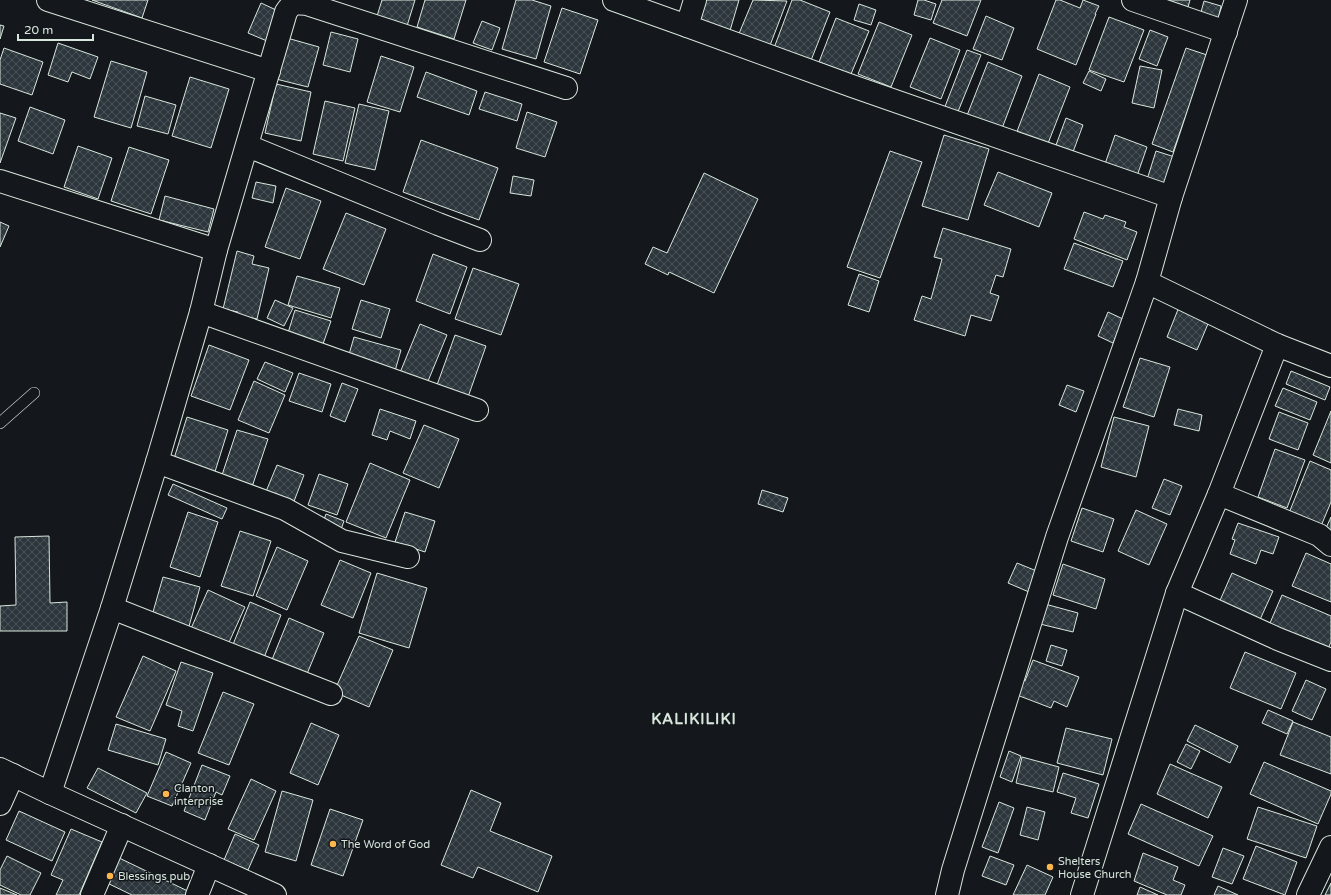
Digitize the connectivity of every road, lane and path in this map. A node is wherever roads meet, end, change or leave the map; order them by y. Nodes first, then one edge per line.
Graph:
1 (48, 0) edge
2 (614, 0) edge
3 (695, 0) edge
4 (1133, 0) edge
5 (1236, 0) edge
6 (687, 26) junction
7 (1226, 32) junction
8 (270, 71) junction
9 (566, 88) dead end
10 (248, 146) junction
11 (0, 181) edge
12 (1171, 197) junction
13 (480, 240) dead end
14 (216, 250) junction
15 (1147, 282) junction
16 (201, 312) junction
17 (1277, 344) junction
18 (1331, 366) edge
19 (34, 393) dead end
20 (477, 410) dead end
21 (0, 422) edge
22 (157, 462) junction
23 (1219, 494) junction
24 (1331, 545) edge
25 (408, 557) dead end
26 (1177, 593) junction
27 (112, 608) junction
28 (1331, 660) edge
29 (331, 694) dead end
30 (6, 772) edge
31 (50, 793) junction
32 (0, 804) edge
33 (122, 825) junction
34 (1331, 847) edge
35 (209, 865) junction
36 (92, 895) edge
37 (197, 895) edge
38 (275, 895) edge
39 (947, 895) edge
40 (1082, 895) edge
41 (1308, 895) edge

1 - 8 street
2 - 6 street
3 - 6 street
4 - 7 street
5 - 7 street
6 - 12 street
7 - 12 street
8 - 9 street
8 - 10 street
10 - 13 street
10 - 14 street
11 - 14 street
12 - 15 street
14 - 16 street
15 - 17 street
15 - 39 street
16 - 20 street
16 - 22 street
17 - 18 street
17 - 23 street
19 - 21 lane
22 - 25 street
22 - 27 street
23 - 24 street
23 - 26 street
26 - 28 street
26 - 40 street
27 - 29 street
27 - 31 street
30 - 31 street
30 - 32 street
31 - 33 street
33 - 35 street
33 - 36 street
34 - 41 street
35 - 37 street
35 - 38 street

